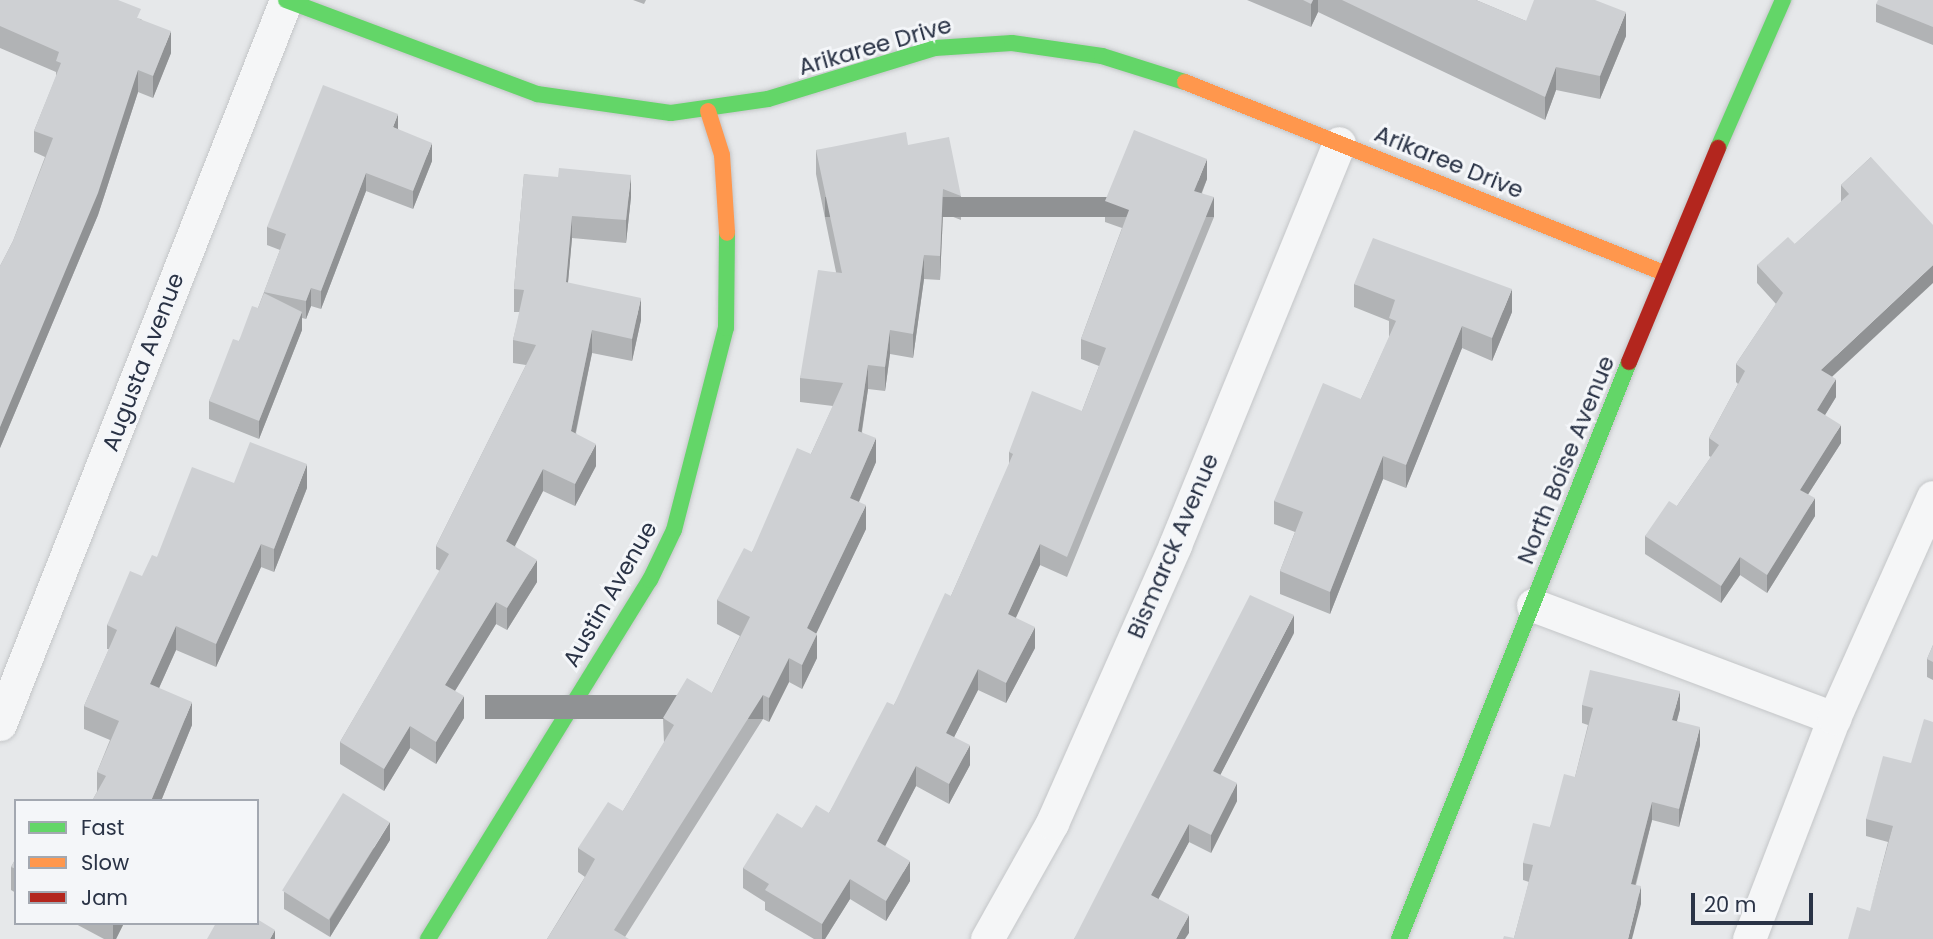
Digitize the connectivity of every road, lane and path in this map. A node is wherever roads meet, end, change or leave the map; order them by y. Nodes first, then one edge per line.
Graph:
1 (286, 0) edge
2 (1783, 0) edge
3 (708, 111) junction
4 (1339, 143) junction
5 (1664, 273) junction
6 (1933, 497) edge
7 (1533, 605) junction
8 (1833, 718) junction
9 (0, 723) edge
10 (428, 939) edge
11 (987, 939) edge
12 (1399, 939) edge
13 (1749, 939) edge

1 - 3 street, Arikaree Drive
1 - 9 street, Augusta Avenue
2 - 5 street, North Boise Avenue
3 - 4 street, Arikaree Drive
3 - 10 street, Austin Avenue
4 - 5 street, Arikaree Drive
4 - 11 street, Bismarck Avenue
5 - 7 street, North Boise Avenue
6 - 8 street
7 - 8 street
7 - 12 street, North Boise Avenue
8 - 13 street

